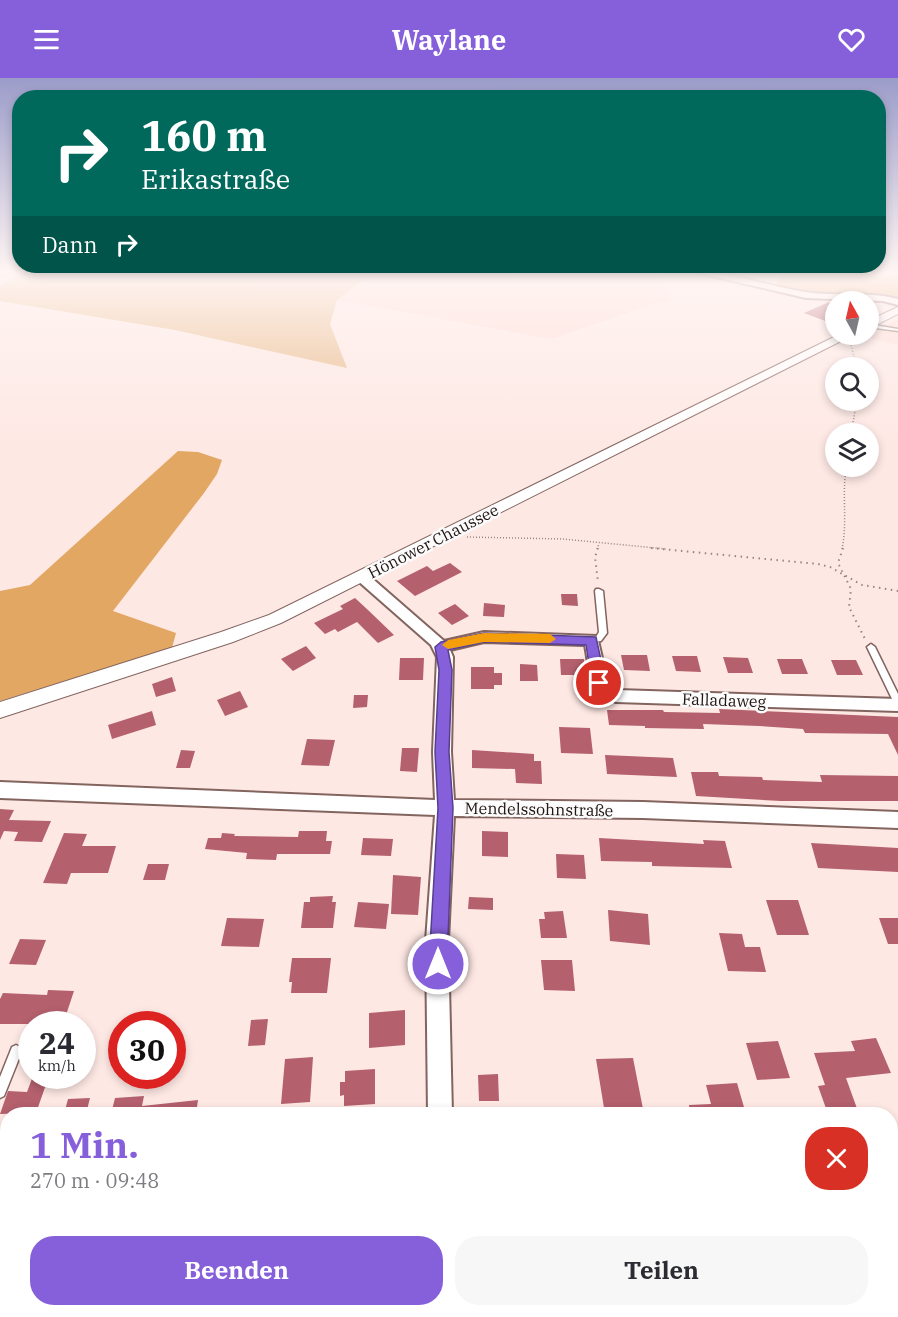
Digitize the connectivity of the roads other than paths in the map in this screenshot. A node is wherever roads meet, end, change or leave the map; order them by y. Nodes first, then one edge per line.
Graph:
1 (836, 345) edge
2 (362, 577) junction
3 (599, 591) road end
4 (592, 640) junction
5 (441, 647) junction
6 (871, 647) road end
7 (898, 704) edge
8 (0, 710) edge
9 (0, 790) edge
10 (445, 808) junction
11 (898, 820) edge
12 (16, 1051) dead end
13 (0, 1092) edge
14 (440, 1107) edge

1 - 2 street, Hönower Chaussee
2 - 5 street
2 - 8 street, Hönower Chaussee
3 - 4 lane
4 - 5 street
4 - 7 street, Falladaweg
5 - 10 street
6 - 7 lane
9 - 10 street, Mendelssohnstraße
10 - 11 street, Mendelssohnstraße
10 - 14 street
12 - 13 lane

